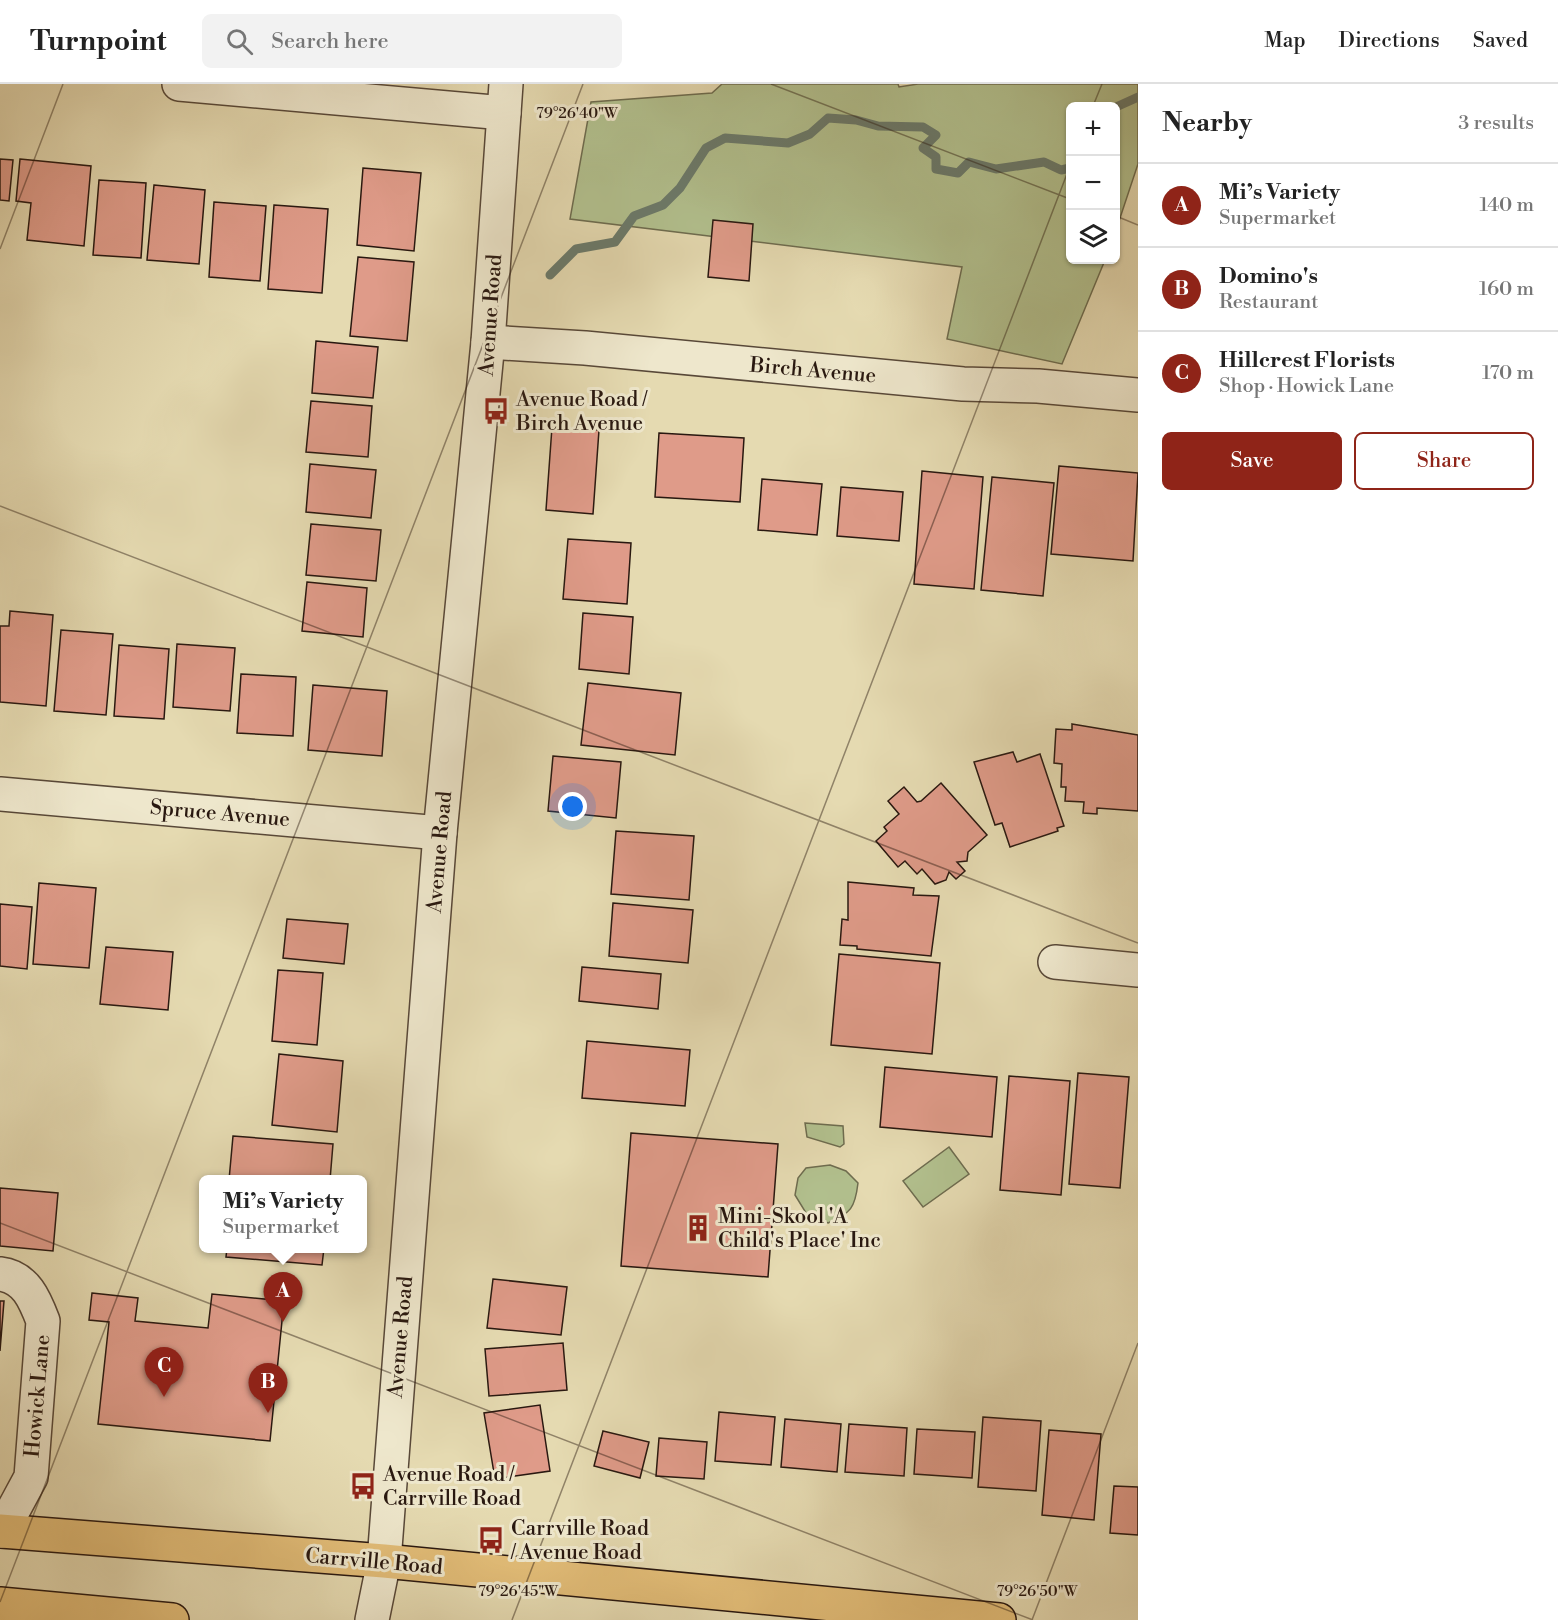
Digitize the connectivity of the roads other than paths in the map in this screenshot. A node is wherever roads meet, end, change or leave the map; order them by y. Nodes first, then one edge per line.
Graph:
1 (179, 84) edge
2 (505, 99) edge
3 (489, 342) junction
4 (1138, 396) edge
5 (0, 794) edge
6 (440, 832) junction
7 (1055, 962) dead end
8 (1138, 970) edge
9 (0, 1274) edge
10 (1, 1531) edge
11 (384, 1561) junction
12 (0, 1604) edge
13 (929, 1617) edge
14 (172, 1620) edge
15 (372, 1620) edge
16 (999, 1620) edge

1 - 2 street
2 - 3 street, Avenue Road
3 - 4 street, Birch Avenue
3 - 6 street, Avenue Road
5 - 6 street, Spruce Avenue
6 - 11 street, Avenue Road
7 - 8 street
9 - 10 street, Howick Lane
10 - 11 main road, Carrville Road
11 - 13 main road, Carrville Road
11 - 15 street, Avenue Road
12 - 14 main road
13 - 16 main road, Carrville Road

